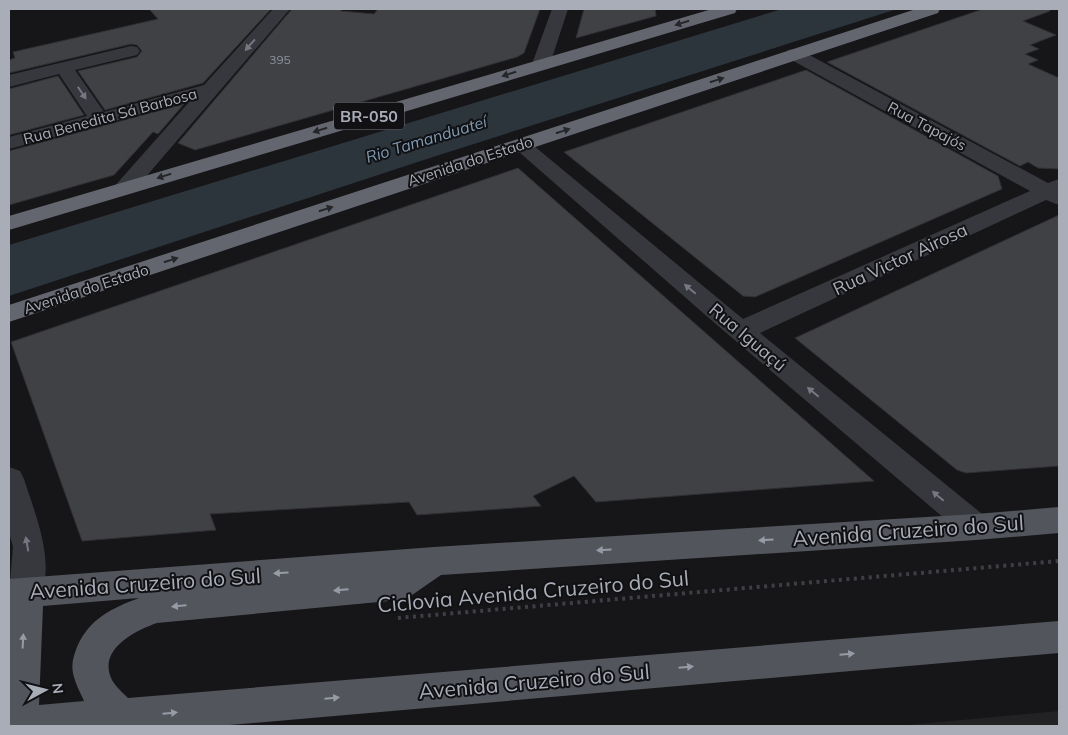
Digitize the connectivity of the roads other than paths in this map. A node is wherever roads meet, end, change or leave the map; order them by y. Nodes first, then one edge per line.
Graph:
1 (282, 9) edge
2 (560, 9) edge
3 (729, 9) edge
4 (932, 9) edge
5 (131, 51) dead end
6 (794, 54) junction
7 (541, 64) junction
8 (64, 68) junction
9 (9, 81) edge
10 (212, 89) junction
11 (99, 119) junction
12 (9, 143) edge
13 (521, 145) junction
14 (124, 188) junction
15 (1055, 192) edge
16 (9, 223) edge
17 (9, 314) edge
18 (741, 331) junction
19 (9, 479) edge
20 (1059, 520) edge
21 (976, 527) junction
22 (434, 561) junction
23 (17, 593) edge
24 (1059, 637) edge
25 (122, 717) junction
26 (15, 725) edge

1 -> 10 street
2 - 7 street
3 -> 7 highway, BR-050
4 - 6 highway, Avenida do Estado
5 - 8 street
13 -> 6 highway, Avenida do Estado
6 - 15 street, Rua Tapajós
7 -> 14 highway, BR-050
8 - 9 street
8 -> 11 street
10 - 11 street, Rua Benedita Sá Barbosa
10 - 14 street
11 - 12 street, Rua Benedita Sá Barbosa
17 -> 13 highway, Avenida do Estado
18 -> 13 street, Rua Iguaçú
14 - 16 highway, BR-050
15 - 18 street, Rua Victor Airosa
21 -> 18 street, Rua Iguaçú
23 -> 19 street
20 - 21 main road, Avenida Cruzeiro do Sul
21 -> 22 main road, Avenida Cruzeiro do Sul
22 -> 23 main road, Avenida Cruzeiro do Sul
22 -> 25 main road
26 -> 23 main road
25 -> 24 main road, Avenida Cruzeiro do Sul
25 - 26 main road, Avenida Cruzeiro do Sul

